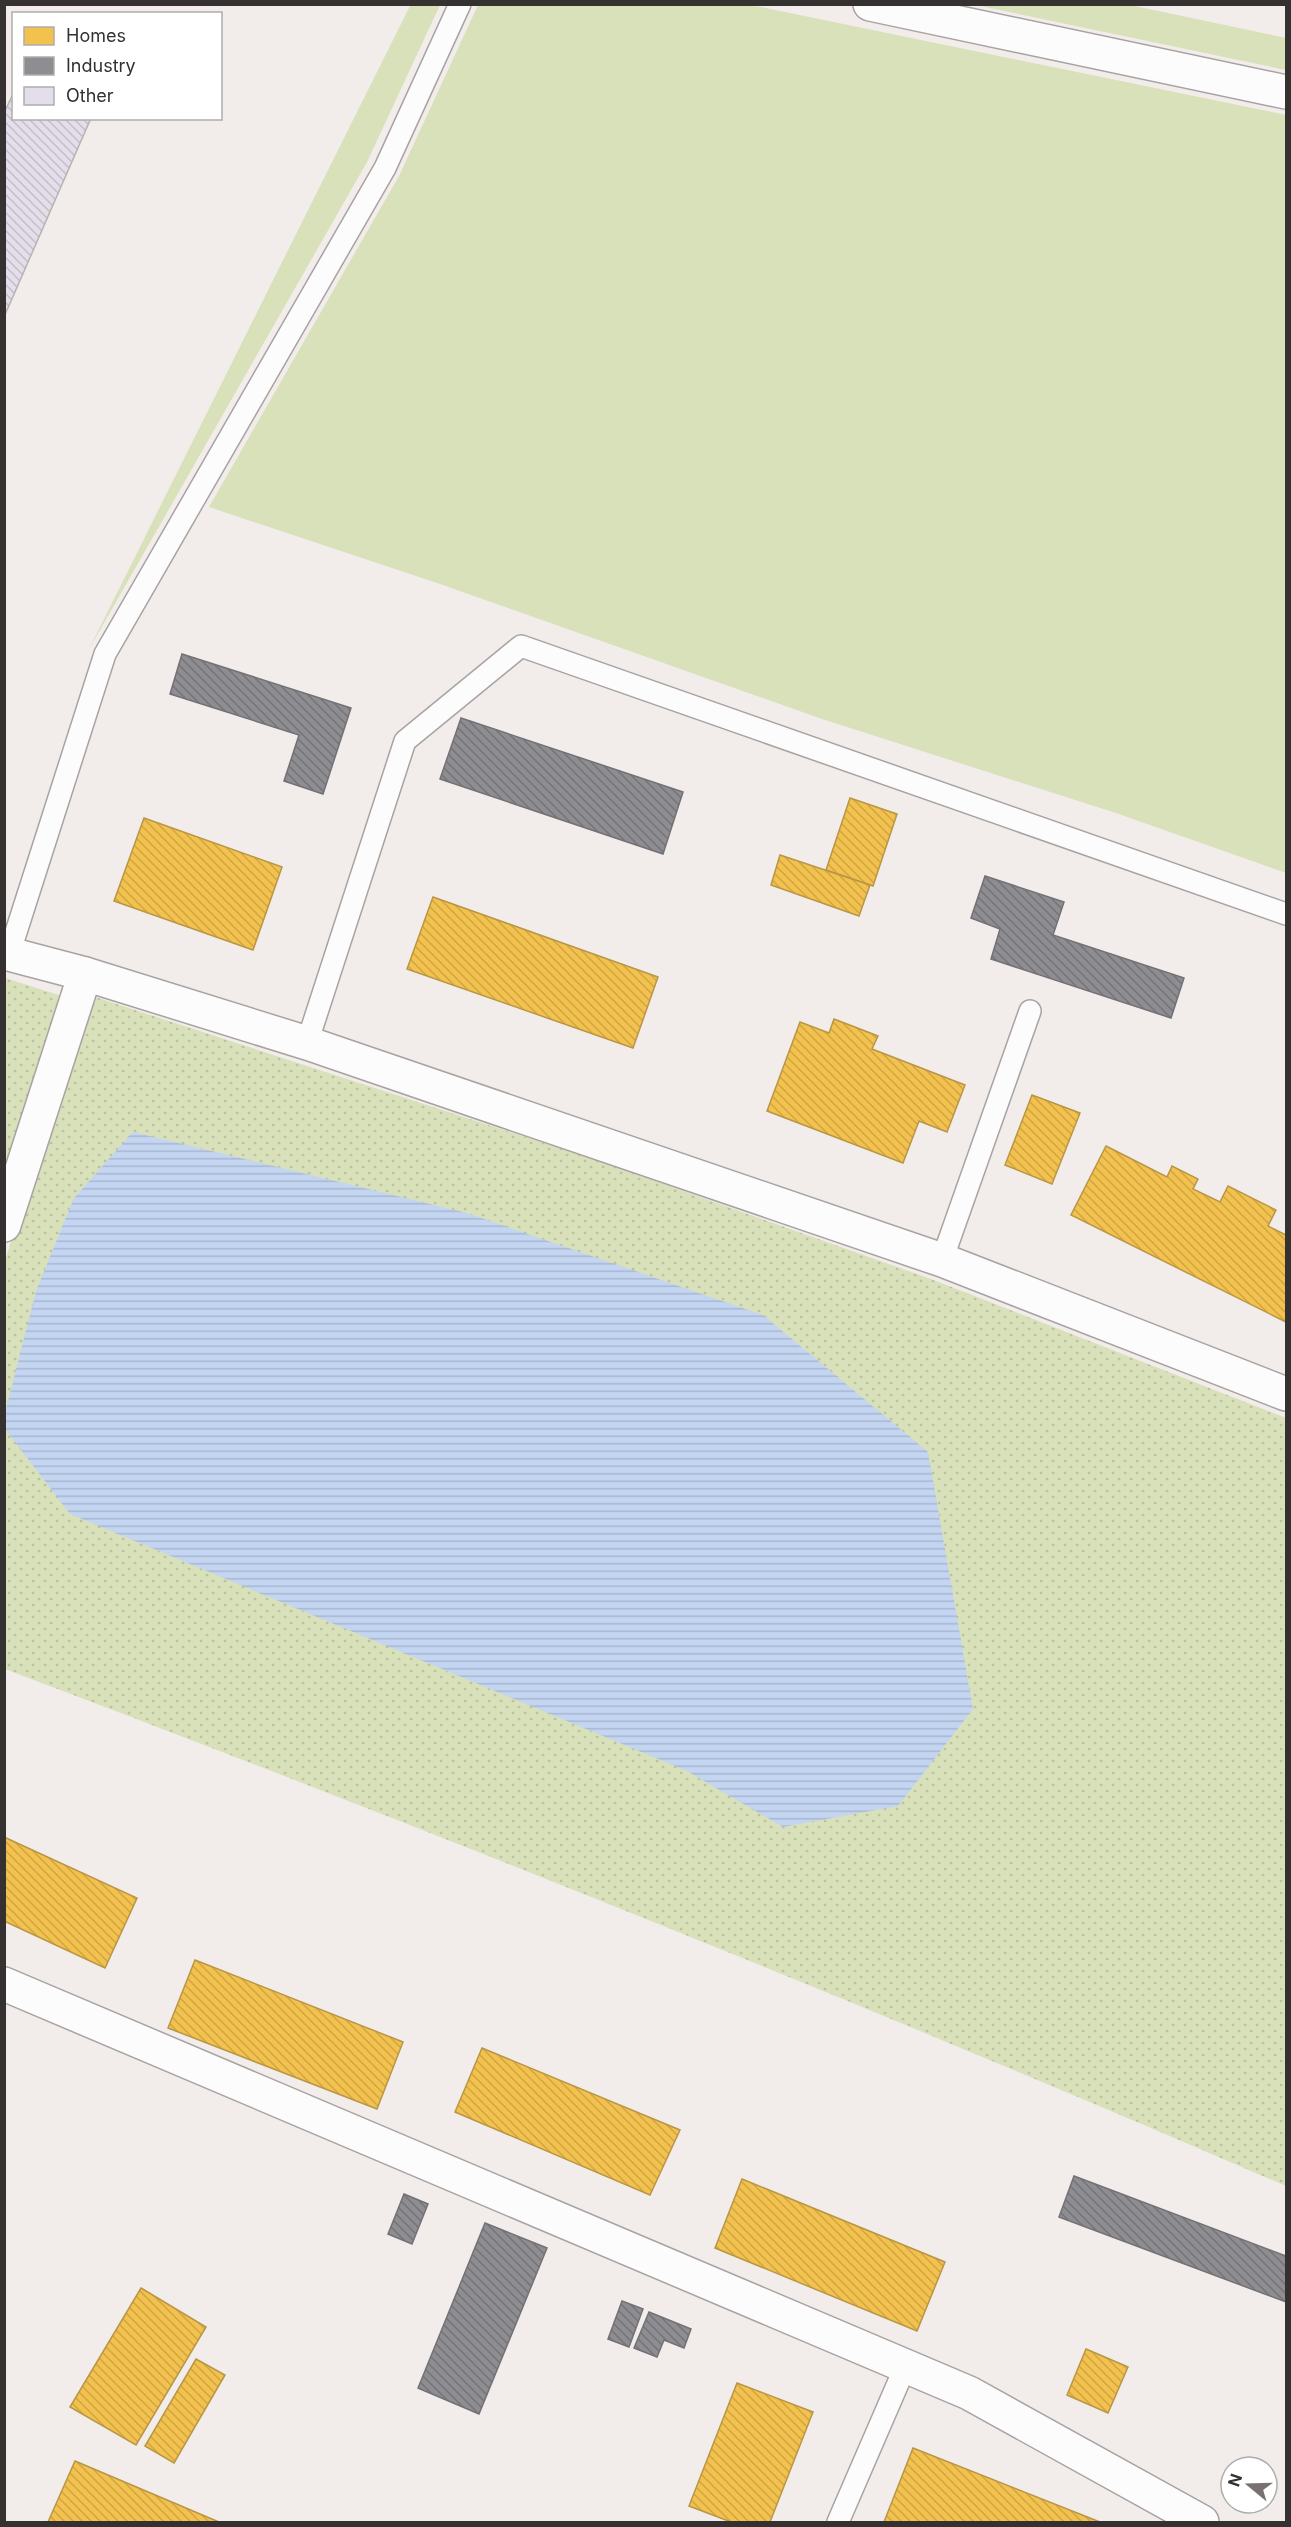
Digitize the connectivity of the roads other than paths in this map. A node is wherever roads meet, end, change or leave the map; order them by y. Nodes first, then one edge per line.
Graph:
1 (460, 4) edge
2 (870, 4) edge
3 (1287, 92) edge
4 (1287, 914) edge
5 (7, 953) edge
6 (85, 974) junction
7 (1030, 1011) dead end
8 (307, 1043) junction
9 (4, 1225) edge
10 (942, 1260) junction
11 (1287, 1394) edge
12 (4, 1984) edge
13 (906, 2365) junction
14 (838, 2523) edge
15 (1202, 2523) edge

1 - 5 lane
2 - 3 street
4 - 8 lane
5 - 6 street
6 - 8 street
6 - 9 street
7 - 10 lane
8 - 10 street
10 - 11 street
12 - 13 street
13 - 14 lane
13 - 15 street

